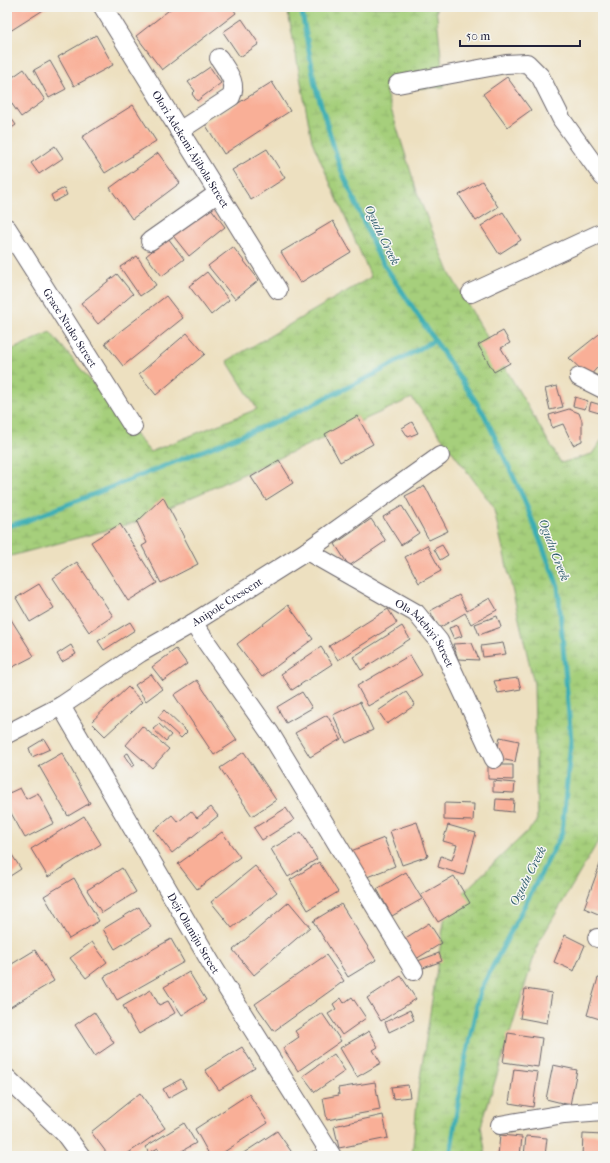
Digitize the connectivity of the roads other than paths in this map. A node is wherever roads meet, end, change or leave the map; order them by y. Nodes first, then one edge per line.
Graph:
1 (103, 7) edge
2 (219, 58) dead end
3 (398, 84) dead end
4 (180, 131) junction
5 (603, 177) edge
6 (218, 193) junction
7 (7, 228) edge
8 (603, 232) edge
9 (150, 241) dead end
10 (278, 290) dead end
11 (471, 293) dead end
12 (579, 377) dead end
13 (603, 389) edge
14 (133, 427) dead end
15 (440, 456) dead end
16 (307, 551) junction
17 (193, 623) junction
18 (61, 706) junction
19 (7, 734) edge
20 (494, 759) dead end
21 (414, 971) dead end
22 (7, 1078) edge
23 (603, 1111) edge
24 (500, 1125) dead end
25 (81, 1156) edge
26 (332, 1156) edge

1 - 4 street, Olori Adekemi Ajibola Street
2 - 4 street
3 - 5 street
4 - 6 street, Olori Adekemi Ajibola Street
6 - 9 street
6 - 10 street, Olori Adekemi Ajibola Street
7 - 14 street, Grace Ntuko Street
8 - 11 street
12 - 13 street
15 - 16 street, Anipole Crescent
16 - 17 street, Anipole Crescent
16 - 20 street, Ola Adebiyi Street
17 - 18 street, Anipole Crescent
17 - 21 street
18 - 19 street, Anipole Crescent
18 - 26 street, Deji Olamiju Street
22 - 25 street
23 - 24 street

